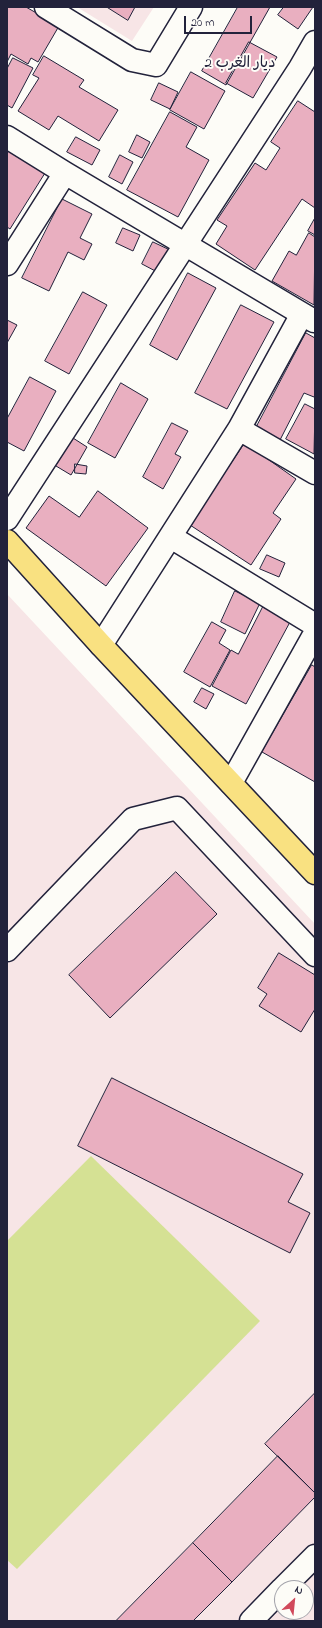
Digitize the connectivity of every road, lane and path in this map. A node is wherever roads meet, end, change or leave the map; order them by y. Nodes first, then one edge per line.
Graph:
1 (46, 7) edge
2 (191, 7) edge
3 (315, 42) edge
4 (308, 72) edge
5 (7, 136) edge
6 (65, 173) junction
7 (185, 245) junction
8 (7, 264) edge
9 (309, 318) edge
10 (239, 429) junction
11 (315, 473) edge
12 (7, 519) edge
13 (171, 537) junction
14 (7, 541) edge
15 (315, 625) edge
16 (315, 632) edge
17 (101, 645) junction
18 (231, 783) junction
19 (315, 873) edge
20 (7, 950) edge
21 (315, 955) edge
22 (315, 1556) edge
23 (292, 1580) edge
24 (274, 1598) edge
25 (251, 1621) edge

1 - 2 street
3 - 4 street
4 - 7 street
5 - 6 street
6 - 7 street
6 - 8 street
7 - 9 street
7 - 12 street
9 - 10 street
10 - 11 street
10 - 13 street
13 - 15 street
13 - 17 street
14 - 17 main road
16 - 18 street
17 - 18 main road
18 - 19 main road
20 - 21 street
22 - 23 street
24 - 25 street

